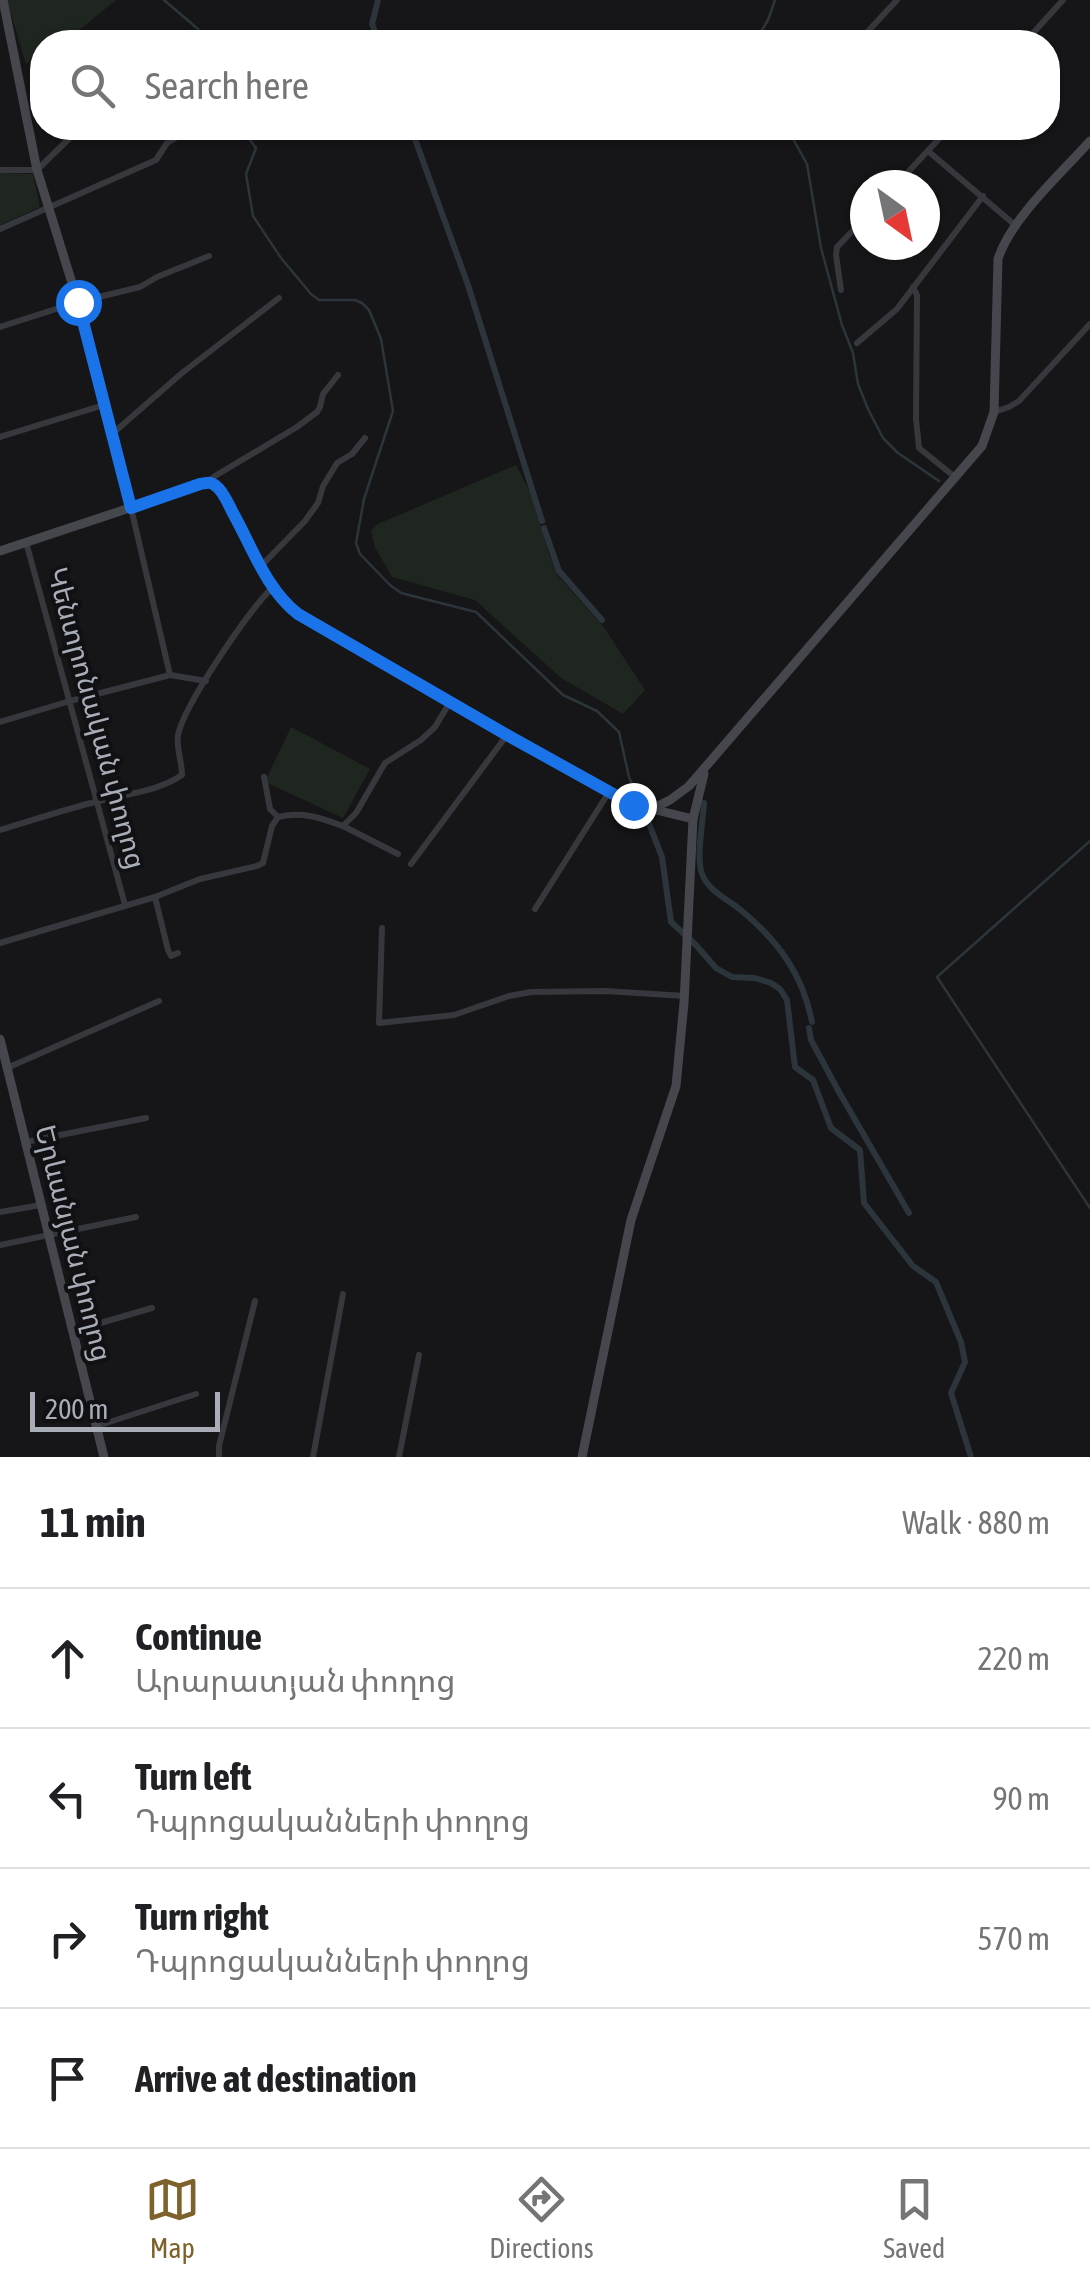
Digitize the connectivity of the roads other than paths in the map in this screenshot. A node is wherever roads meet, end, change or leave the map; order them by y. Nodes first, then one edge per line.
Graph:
1 (3, 0) edge
2 (897, 0) edge
3 (1063, 0) edge
4 (869, 30) edge
5 (1036, 30) edge
6 (30, 135) edge
7 (31, 140) edge
8 (68, 140) edge
9 (173, 140) edge
10 (937, 140) edge
11 (1090, 141) edge
12 (928, 150) junction
13 (0, 170) edge
14 (37, 170) junction
15 (910, 170) edge
16 (983, 196) junction
17 (50, 206) junction
18 (1015, 226) junction
19 (0, 229) edge
20 (850, 233) edge
21 (208, 256) dead end
22 (913, 287) junction
23 (842, 290) dead end
24 (279, 298) dead end
25 (78, 302) junction
26 (1090, 324) edge
27 (0, 327) edge
28 (857, 343) dead end
29 (338, 375) dead end
30 (105, 404) junction
31 (994, 412) junction
32 (112, 434) junction
33 (0, 437) edge
34 (365, 438) dead end
35 (956, 477) junction
36 (208, 482) junction
37 (131, 508) junction
38 (26, 542) junction
39 (0, 551) edge
40 (261, 566) junction
41 (272, 588) junction
42 (170, 675) junction
43 (206, 681) junction
44 (70, 700) junction
45 (450, 702) junction
46 (0, 722) edge
47 (507, 735) junction
48 (706, 768) junction
49 (264, 777) dead end
50 (610, 792) junction
51 (97, 801) junction
52 (650, 810) junction
53 (278, 817) junction
54 (692, 818) junction
55 (343, 826) junction
56 (0, 830) edge
57 (398, 854) dead end
58 (411, 864) dead end
59 (155, 897) junction
60 (126, 905) junction
61 (535, 910) dead end
62 (382, 928) dead end
63 (0, 943) edge
64 (178, 953) dead end
65 (685, 996) junction
66 (159, 1001) dead end
67 (0, 1039) edge
68 (7, 1068) junction
69 (146, 1118) dead end
70 (25, 1142) junction
71 (40, 1206) junction
72 (0, 1212) edge
73 (136, 1217) dead end
74 (48, 1234) junction
75 (0, 1245) edge
76 (342, 1294) dead end
77 (255, 1300) dead end
78 (152, 1308) dead end
79 (73, 1331) junction
80 (420, 1355) dead end
81 (196, 1394) dead end
82 (97, 1426) junction
83 (104, 1457) edge
84 (219, 1457) edge
85 (313, 1457) edge
86 (399, 1457) edge
87 (582, 1457) edge

1 - 6 main road
2 - 4 street
3 - 5 street
7 - 14 main road
8 - 14 street
9 - 17 street
10 - 12 street
11 - 18 main road
12 - 15 street
12 - 16 street
13 - 14 street
14 - 17 main road
16 - 18 street
16 - 22 street
17 - 19 street
17 - 25 main road
18 - 31 main road
20 - 23 street
21 - 25 street
22 - 28 street
22 - 35 street
24 - 32 street
25 - 27 street
25 - 30 main road
26 - 31 street
29 - 36 street
30 - 32 main road
30 - 33 street
31 - 35 main road
32 - 37 main road
34 - 40 street
35 - 48 main road
36 - 37 main road
36 - 40 main road
37 - 38 main road
37 - 42 street
38 - 39 main road
38 - 44 street, Կենտրոնական փողոց
40 - 41 main road
41 - 43 street
41 - 45 main road
42 - 43 street
42 - 44 street
43 - 51 street
44 - 46 street
44 - 51 street, Կենտրոնական փողոց
45 - 47 main road
45 - 55 street
47 - 50 main road
47 - 58 street
48 - 52 main road
48 - 54 main road
49 - 53 street
50 - 52 main road
50 - 61 street
51 - 56 street
51 - 60 street, Կենտրոնական փողոց
52 - 54 main road
53 - 55 street
53 - 59 street
54 - 65 main road
55 - 57 street
59 - 60 street
59 - 64 street
60 - 63 street
62 - 65 street
65 - 87 main road
66 - 68 street
67 - 68 main road, Երևանյան փողոց
68 - 70 main road, Երևանյան փողոց
69 - 70 street
70 - 71 main road, Երևանյան փողոց
71 - 72 street
71 - 74 main road, Երևանյան փողոց
73 - 74 street
74 - 75 street
74 - 79 main road, Երևանյան փողոց
76 - 85 street
77 - 84 street
78 - 79 street
79 - 82 main road, Երևանյան փողոց
80 - 86 street
81 - 82 street
82 - 83 main road, Երևանյան փողոց

